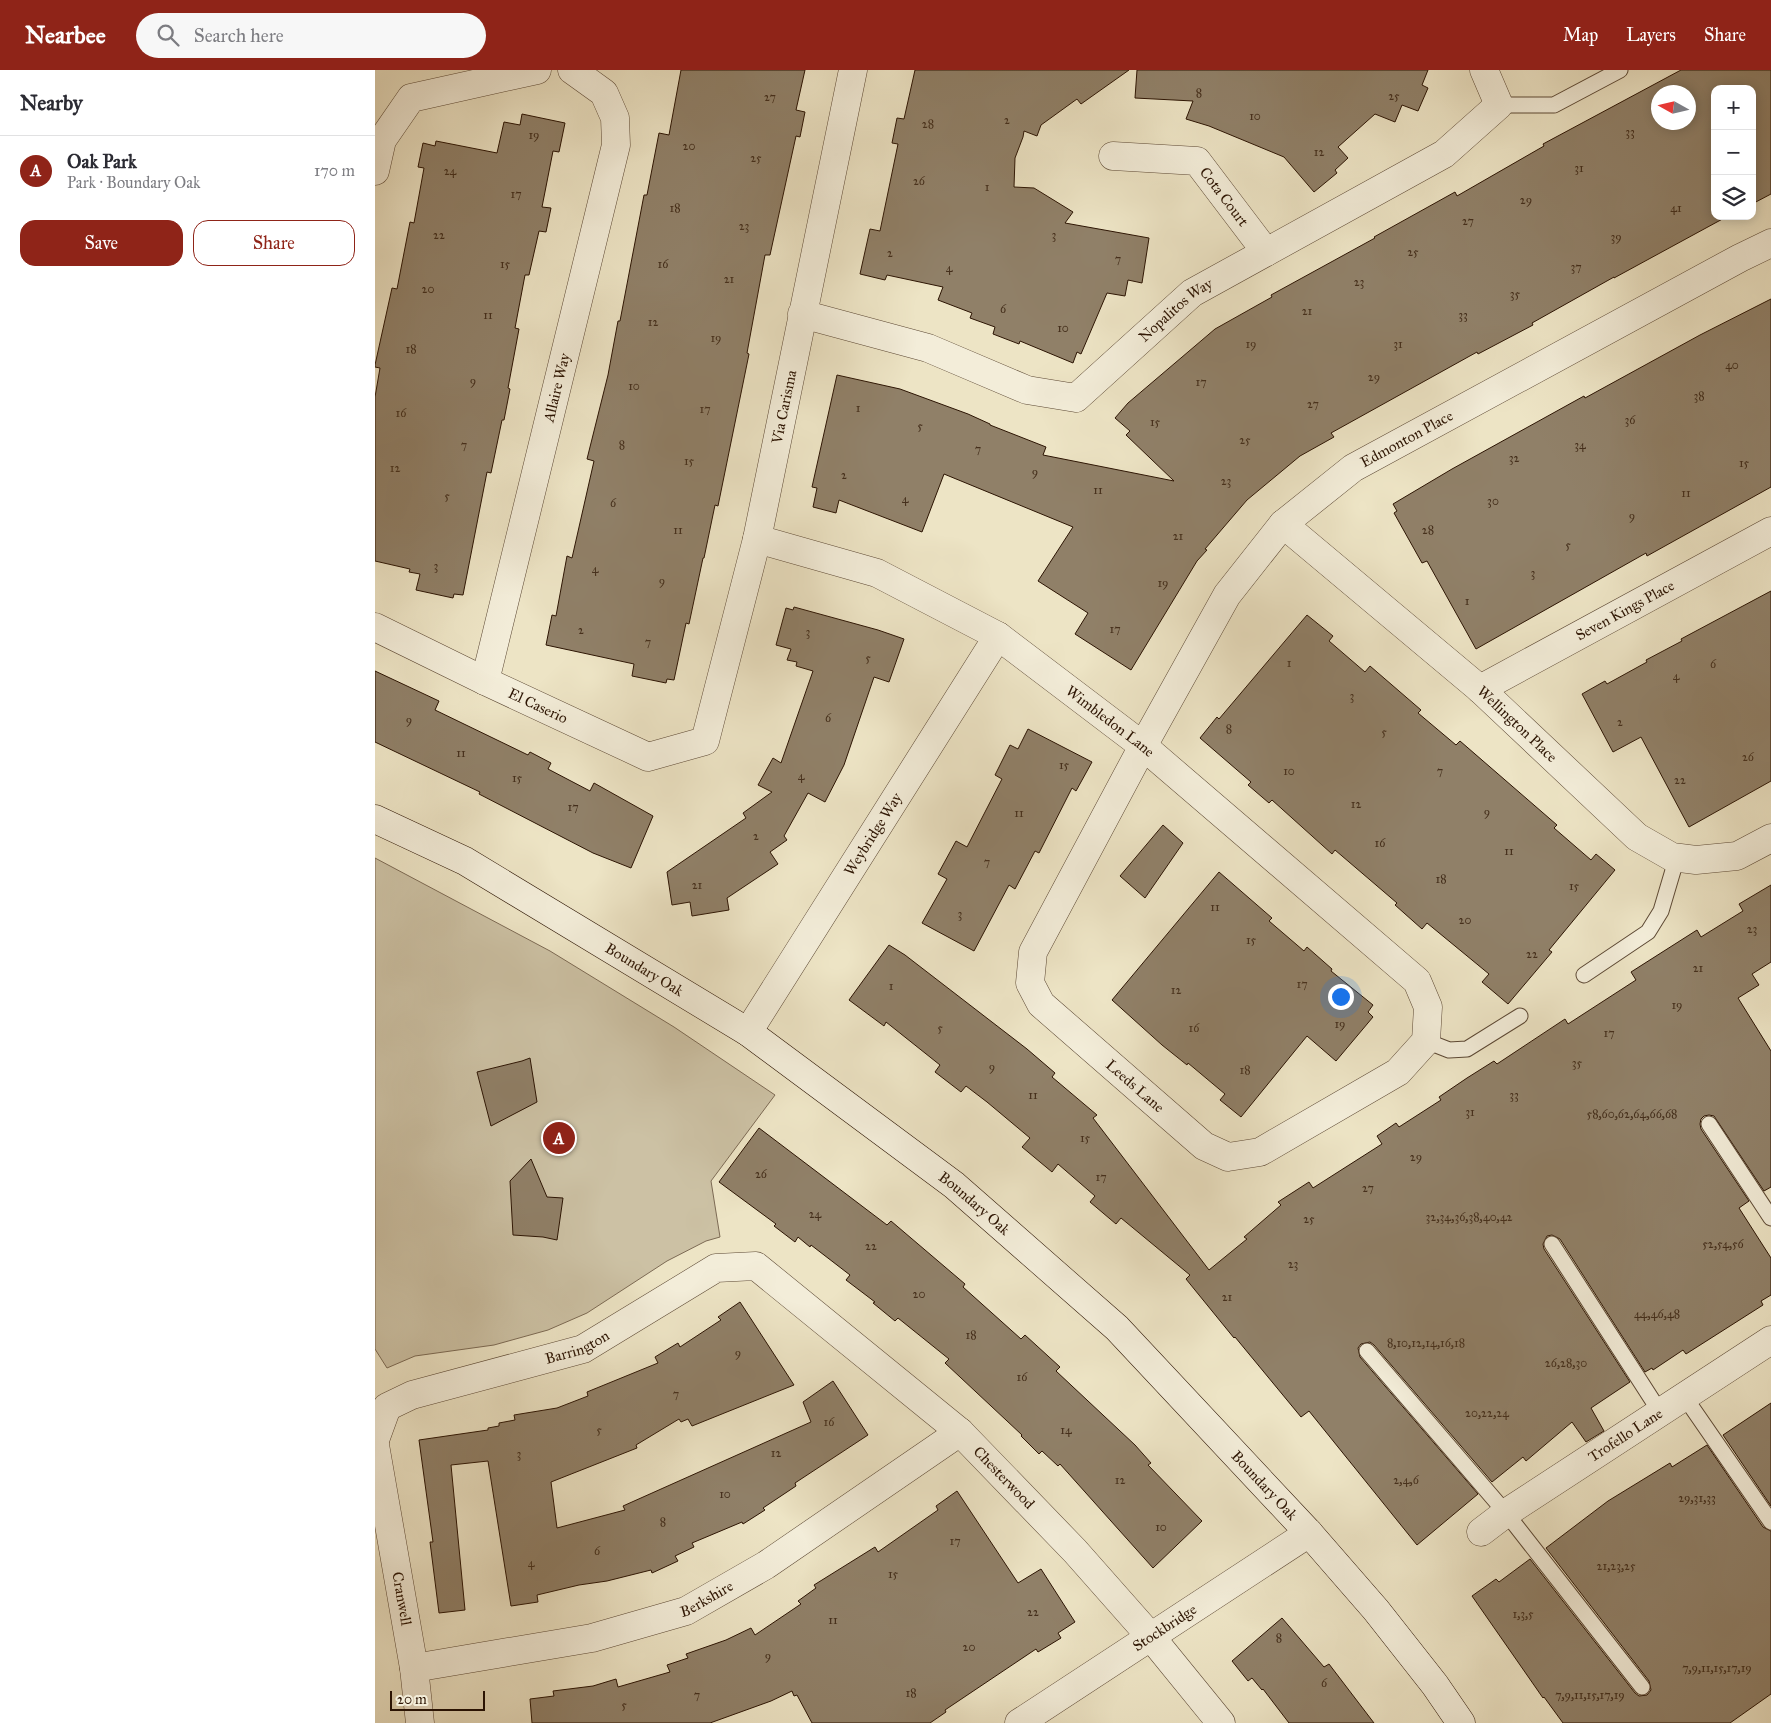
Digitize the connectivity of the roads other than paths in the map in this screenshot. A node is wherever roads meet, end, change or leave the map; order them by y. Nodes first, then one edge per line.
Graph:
1 (537, 70) edge
2 (853, 70) edge
3 (1484, 70) edge
4 (1621, 70) edge
5 (587, 78) edge
6 (1499, 104) junction
7 (1113, 156) dead end
8 (375, 171) edge
9 (1771, 243) edge
10 (1266, 252) junction
11 (802, 314) junction
12 (1283, 524) junction
13 (1771, 531) edge
14 (757, 539) junction
15 (375, 627) edge
16 (998, 636) junction
17 (485, 681) junction
18 (1480, 689) junction
19 (705, 741) joint
20 (1143, 746) junction
21 (375, 819) edge
22 (1771, 838) edge
23 (1677, 857) junction
24 (1585, 974) dead end
25 (1520, 1016) dead end
26 (748, 1032) junction
27 (1426, 1041) junction
28 (1709, 1124) dead end
29 (1771, 1218) edge
30 (1552, 1244) dead end
31 (756, 1266) joint
32 (1771, 1340) edge
33 (1367, 1351) dead end
34 (1684, 1396) junction
35 (1661, 1412) junction
36 (960, 1432) junction
37 (375, 1440) edge
38 (375, 1445) edge
39 (1506, 1513) junction
40 (1771, 1522) edge
41 (1481, 1532) dead end
42 (1309, 1533) junction
43 (1151, 1637) junction
44 (414, 1668) junction
45 (1642, 1687) dead end
46 (420, 1723) edge
47 (1019, 1723) edge
48 (1221, 1723) edge
49 (1461, 1723) edge

1 - 8 street
2 - 11 street, Via Carisma
3 - 6 street
4 - 6 lane
5 - 17 street, Allaire Way
6 - 10 street, Nopalitos Way
7 - 10 street, Cota Court
9 - 12 street, Edmonton Place
10 - 11 street, Nopalitos Way
11 - 14 street, Via Carisma
12 - 18 street, Wellington Place
12 - 20 street, Edmonton Place
13 - 18 street, Seven Kings Place
14 - 16 street, Wimbledon Lane
14 - 19 street, Via Carisma
15 - 17 street, El Caserio
16 - 20 street, Wimbledon Lane
16 - 26 street, Weybridge Way
17 - 19 street, El Caserio
18 - 23 street, Wellington Place
20 - 27 street, Wimbledon Lane
20 - 27 street, Leeds Lane
21 - 26 street, Boundary Oak
22 - 23 street, Wellington Place
23 - 24 lane
25 - 27 lane
26 - 42 street, Boundary Oak
28 - 29 lane
30 - 35 lane
31 - 36 street, Chesterwood
31 - 37 street, Barrington
32 - 34 street, Trofello Lane
33 - 39 lane
34 - 35 street, Trofello Lane
34 - 40 lane
35 - 39 street, Trofello Lane
36 - 43 street, Chesterwood
36 - 44 street, Berkshire
38 - 44 street, Cranwell
39 - 41 street, Trofello Lane
39 - 45 lane
42 - 43 street, Stockbridge
42 - 49 street, Boundary Oak
43 - 47 street, Stockbridge
43 - 48 street, Chesterwood
44 - 46 street, Cranwell

